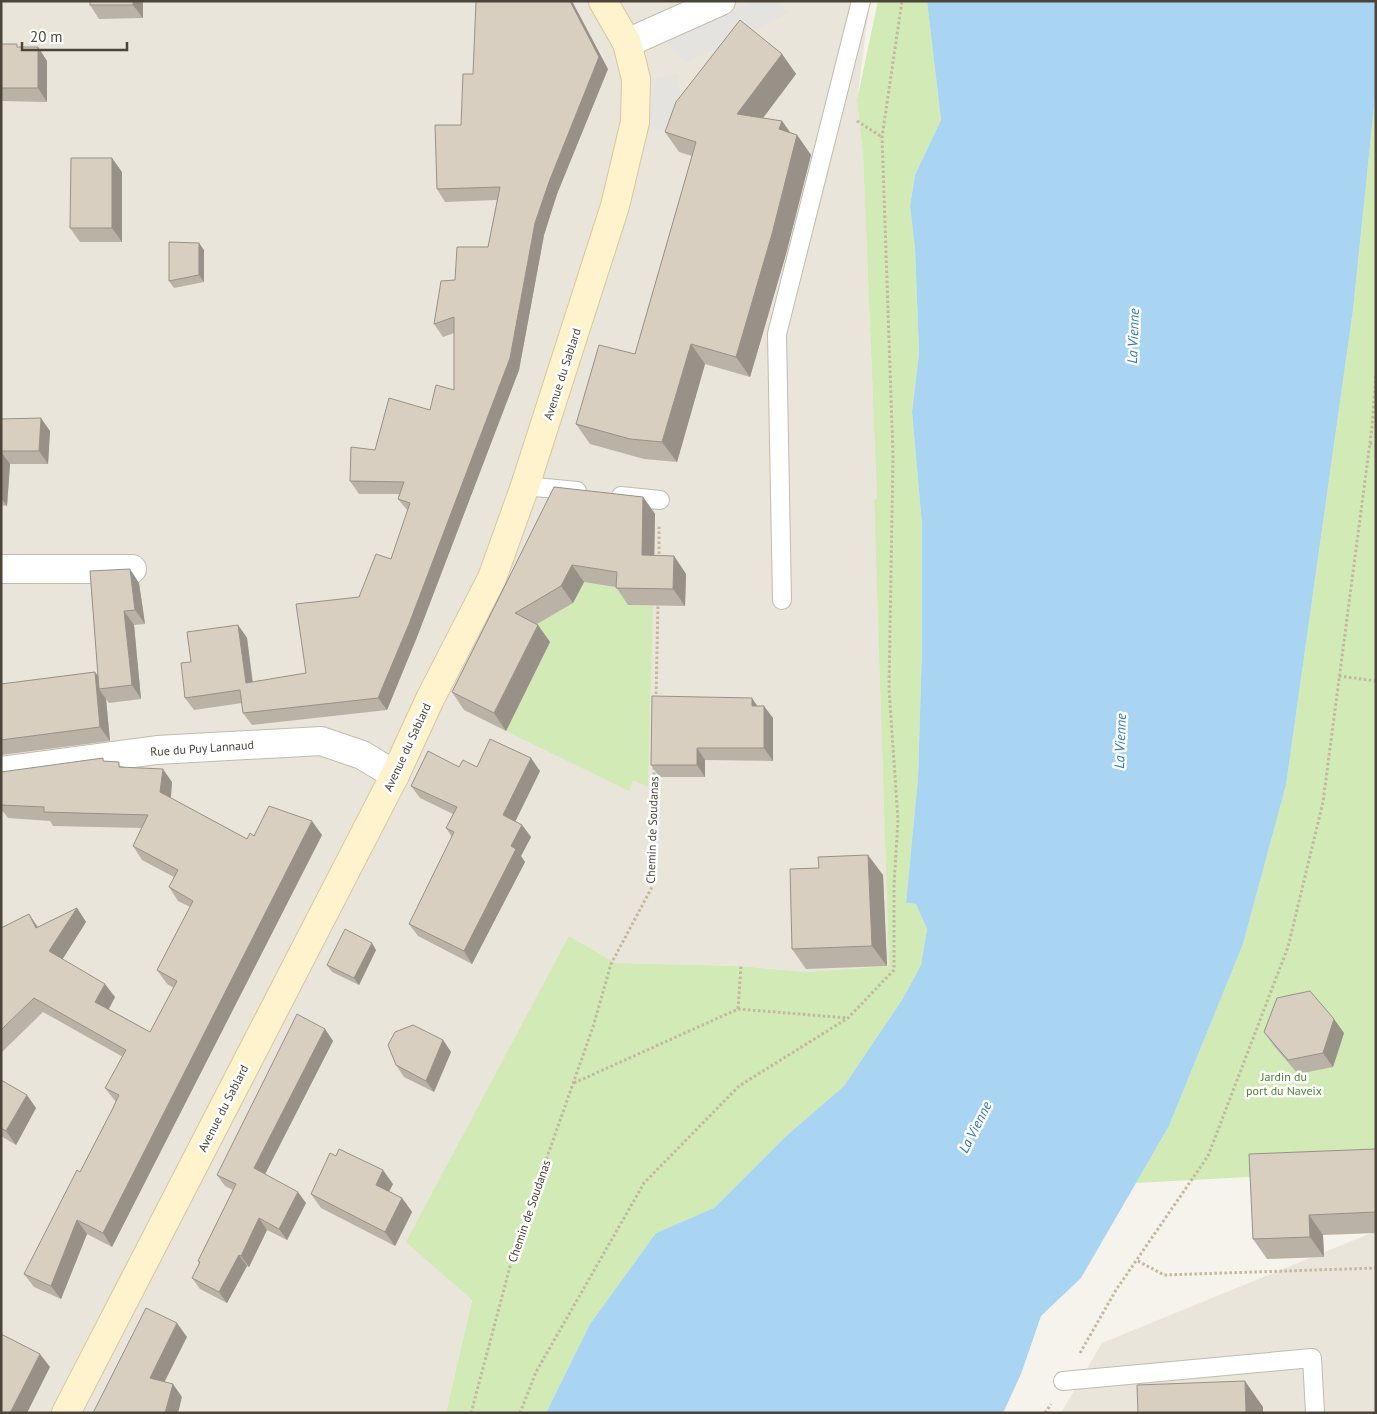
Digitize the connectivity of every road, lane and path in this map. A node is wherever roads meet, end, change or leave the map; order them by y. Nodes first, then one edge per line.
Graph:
1 (603, 1) edge
2 (721, 1) edge
3 (861, 1) edge
4 (902, 1) edge
5 (627, 43) junction
6 (1376, 376) edge
7 (1376, 423) edge
8 (1372, 427) junction
9 (1370, 443) junction
10 (1376, 446) edge
11 (526, 486) junction
12 (660, 500) joint
13 (659, 560) edge
14 (1, 569) edge
15 (132, 569) edge
16 (658, 599) edge
17 (782, 600) dead end
18 (1339, 676) junction
19 (1376, 681) edge
20 (655, 708) edge
21 (654, 758) edge
22 (1, 770) edge
23 (395, 775) junction
24 (741, 966) dead end
25 (738, 1009) junction
26 (848, 1018) junction
27 (574, 1083) junction
28 (1138, 1260) junction
29 (1376, 1268) edge
30 (1063, 1380) junction
31 (66, 1413) edge
32 (471, 1413) edge
33 (520, 1413) edge
34 (1045, 1413) edge
35 (1315, 1413) edge

1 - 5 street, Avenue du Sablard
2 - 5 street
3 - 17 lane
4 - 26 path
5 - 11 street, Avenue du Sablard
6 - 8 path
7 - 8 path
8 - 9 path
9 - 10 path
9 - 18 path
11 - 12 lane
11 - 23 street, Avenue du Sablard
12 - 13 path
14 - 15 street
16 - 20 path
18 - 19 path
18 - 28 path
21 - 27 path, Chemin de Soudanas
22 - 23 street, Rue du Puy Lannaud
23 - 31 street, Avenue du Sablard
24 - 25 path
25 - 26 path
25 - 27 path
26 - 33 path
27 - 32 path, Chemin de Soudanas
28 - 29 path
28 - 30 path
30 - 34 path
30 - 35 lane

